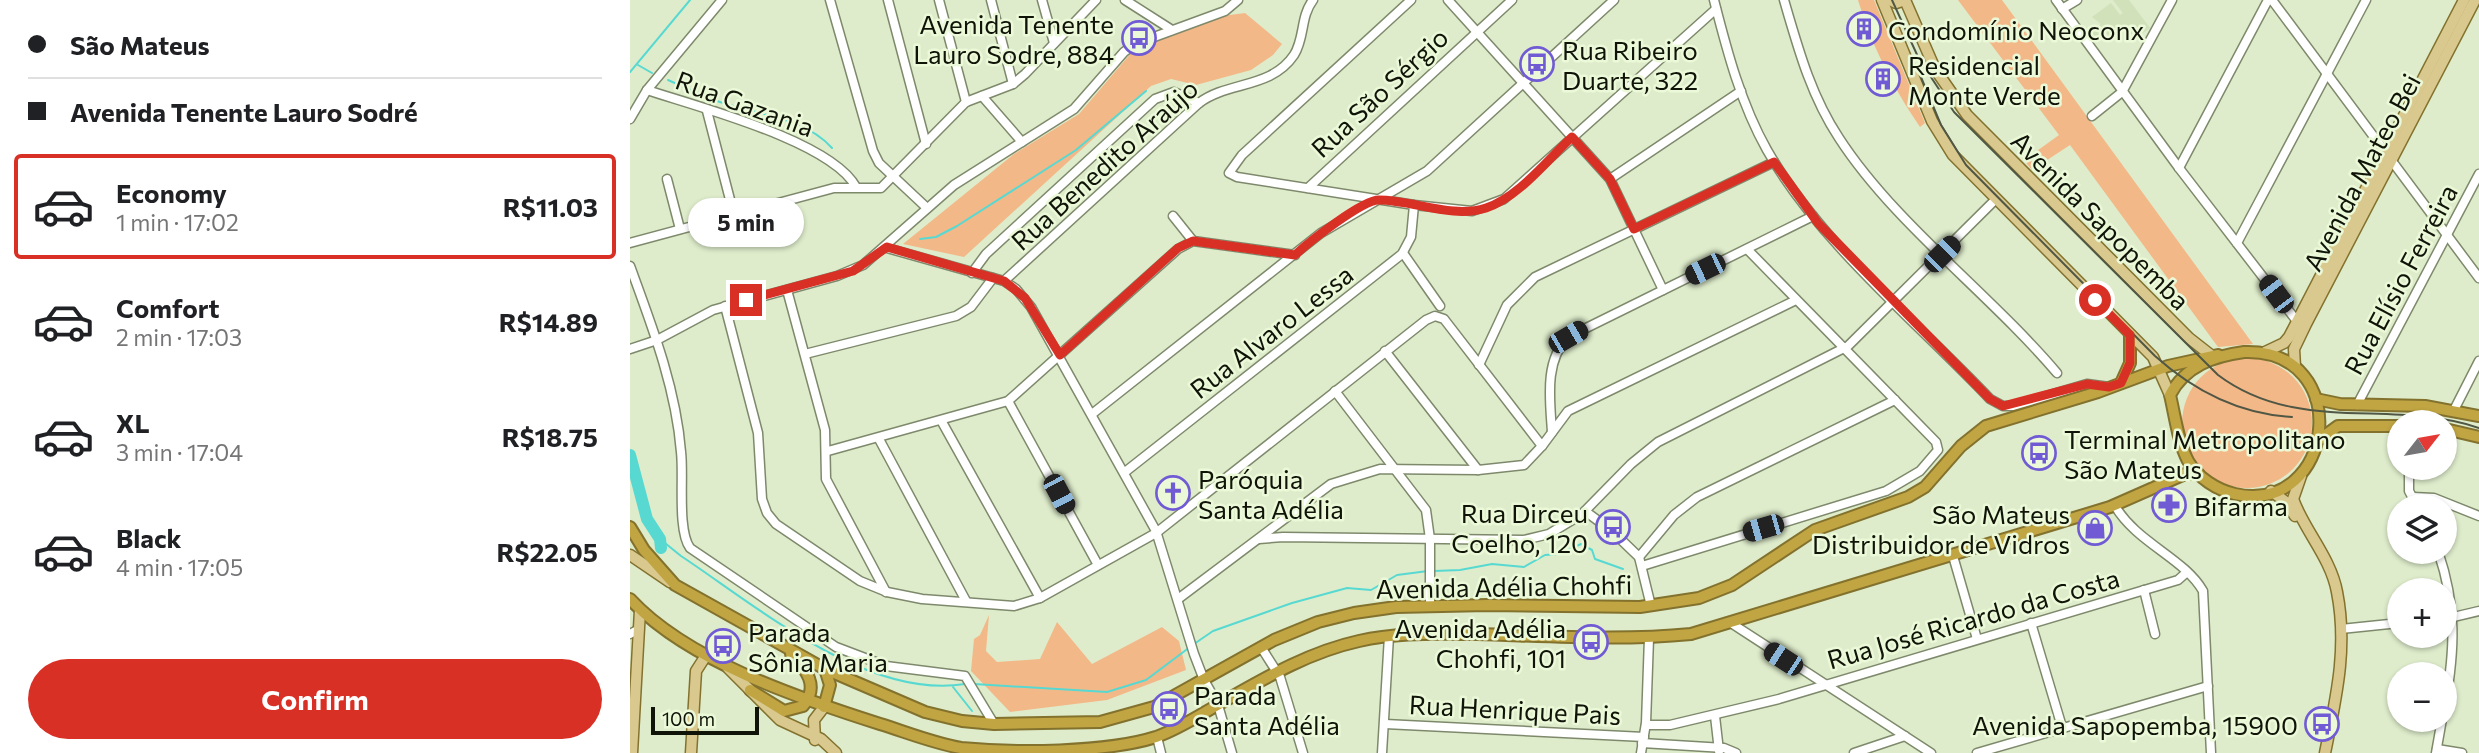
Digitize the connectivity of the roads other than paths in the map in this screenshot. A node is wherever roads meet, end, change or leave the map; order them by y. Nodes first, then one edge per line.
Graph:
1 (722, 0) edge
2 (830, 0) edge
3 (888, 0) edge
4 (939, 0) edge
5 (991, 0) edge
6 (1042, 0) edge
7 (1096, 0) edge
8 (1125, 0) edge
9 (1238, 0) edge
10 (1312, 0) edge
11 (1410, 0) edge
12 (1448, 0) edge
13 (1512, 0) edge
14 (1614, 0) edge
15 (1714, 0) edge
16 (1784, 0) edge
17 (1882, 0) edge
18 (1890, 0) edge
19 (1905, 0) edge
20 (2056, 0) edge
21 (2077, 0) edge
22 (2172, 0) edge
23 (2270, 0) edge
24 (2366, 0) edge
25 (2464, 0) edge
26 (2475, 0) edge
27 (1716, 9) junction
28 (2062, 9) junction
29 (1172, 30) junction
30 (1476, 31) junction
31 (1054, 43) junction
32 (2327, 75) junction
33 (1523, 83) junction
34 (1013, 84) junction
35 (648, 90) junction
36 (1741, 91) junction
37 (2122, 92) junction
38 (982, 96) junction
39 (966, 102) junction
40 (1199, 103) junction
41 (707, 111) junction
42 (2092, 116) dead end
43 (630, 119) edge
44 (1572, 137) junction
45 (1022, 142) junction
46 (926, 144) junction
47 (2388, 156) junction
48 (1774, 162) junction
49 (2179, 168) junction
50 (2479, 174) edge
51 (893, 177) junction
52 (667, 179) dead end
53 (1610, 179) junction
54 (856, 187) junction
55 (1308, 188) junction
56 (1376, 200) junction
57 (1995, 201) junction
58 (1414, 205) junction
59 (927, 208) junction
60 (734, 215) junction
61 (1173, 216) dead end
62 (1813, 216) junction
63 (680, 229) junction
64 (1634, 229) junction
65 (2447, 235) junction
66 (1193, 241) junction
67 (630, 243) edge
68 (2237, 243) junction
69 (887, 247) junction
70 (1747, 249) junction
71 (1403, 253) junction
72 (1942, 254) junction
73 (1295, 255) junction
74 (630, 266) edge
75 (972, 272) junction
76 (993, 278) junction
77 (2479, 278) edge
78 (1004, 281) junction
79 (1663, 289) junction
80 (787, 290) junction
81 (1796, 299) junction
82 (1894, 300) junction
83 (725, 306) junction
84 (1440, 306) dead end
85 (2297, 320) junction
86 (2130, 335) junction
87 (657, 340) junction
88 (1845, 348) junction
89 (630, 349) edge
90 (1385, 351) junction
91 (2265, 352) junction
92 (805, 354) junction
93 (1060, 355) junction
94 (2215, 356) junction
95 (2479, 360) edge
96 (1479, 365) junction
97 (2295, 367) junction
98 (2160, 369) junction
99 (2057, 373) dead end
100 (2121, 383) junction
101 (2109, 387) junction
102 (1335, 391) junction
103 (2170, 394) junction
104 (2316, 399) junction
105 (1895, 400) junction
106 (1009, 401) junction
107 (2357, 405) junction
108 (2454, 410) joint
109 (2457, 411) edge
110 (1092, 414) junction
111 (2479, 416) edge
112 (942, 422) junction
113 (2387, 426) edge
114 (1552, 432) junction
115 (2457, 432) edge
116 (2479, 437) edge
117 (879, 439) junction
118 (2320, 439) junction
119 (1542, 446) junction
120 (828, 451) junction
121 (1396, 469) junction
122 (1478, 470) junction
123 (1125, 472) junction
124 (2302, 472) junction
125 (2198, 473) junction
126 (2271, 491) junction
127 (2115, 506) junction
128 (2457, 507) edge
129 (1585, 511) junction
130 (2479, 516) edge
131 (630, 527) edge
132 (1156, 532) junction
133 (1259, 539) junction
134 (1430, 539) junction
135 (630, 555) edge
136 (1953, 556) junction
137 (1640, 561) junction
138 (1098, 565) junction
139 (2187, 572) junction
140 (675, 585) junction
141 (2144, 590) junction
142 (887, 592) junction
143 (1040, 598) junction
144 (630, 599) edge
145 (1178, 599) junction
146 (2337, 599) junction
147 (966, 601) junction
148 (1430, 606) junction
149 (1651, 606) junction
150 (640, 610) junction
151 (2479, 611) edge
152 (2457, 616) edge
153 (1731, 622) junction
154 (2031, 623) junction
155 (2387, 624) edge
156 (2342, 629) junction
157 (635, 631) edge
158 (2154, 634) dead end
159 (1389, 636) junction
160 (1649, 638) junction
161 (1977, 639) junction
162 (783, 646) junction
163 (1261, 647) junction
164 (634, 648) edge
165 (707, 654) junction
166 (724, 663) junction
167 (825, 669) junction
168 (1278, 671) junction
169 (1203, 680) junction
170 (1823, 684) junction
171 (2208, 685) junction
172 (750, 690) junction
173 (807, 701) junction
174 (1218, 705) junction
175 (824, 707) junction
176 (632, 716) edge
177 (1715, 716) junction
178 (994, 724) junction
179 (1385, 724) junction
180 (1646, 724) junction
181 (2062, 727) junction
182 (2440, 732) edge
183 (1905, 736) junction
184 (812, 737) junction
185 (1157, 737) junction
186 (1643, 740) junction
187 (964, 750) edge
188 (1719, 750) edge
189 (2437, 751) edge
190 (632, 753) edge
191 (691, 753) edge
192 (827, 753) edge
193 (836, 753) edge
194 (1161, 753) edge
195 (1232, 753) edge
196 (1303, 753) edge
197 (1382, 753) edge
198 (1641, 753) edge
199 (1736, 753) edge
200 (1854, 753) edge
201 (1931, 753) edge
202 (1977, 753) edge
203 (2211, 753) edge
204 (2325, 753) edge
205 (2462, 753) edge

1 - 35 street
2 - 51 street
3 - 46 street
4 - 39 street
5 - 34 street
6 - 31 street
7 - 31 street
8 - 29 street
9 - 29 street
10 - 40 street, Rua Benedito Araújo
11 - 55 street
12 - 30 street
13 - 30 street, Rua São Sérgio
14 - 33 street
15 - 27 street
16 - 72 street
17 - 57 main road
18 - 19 main road
19 - 94 main road, Avenida Sapopemba
20 - 28 street
21 - 28 street
22 - 37 street
23 - 32 street
23 - 49 street
24 - 32 street
25 - 47 main road, Avenida Mateo Bei
26 - 47 main road, Avenida Mateo Bei
27 - 36 street
27 - 44 street
28 - 37 street
29 - 45 street
30 - 33 street
30 - 55 street, Rua São Sérgio
31 - 34 street
32 - 47 street
32 - 68 street
33 - 44 street
33 - 56 street
34 - 38 street
35 - 41 street, Rua Gazania
35 - 43 street
36 - 48 street
36 - 53 street
37 - 42 street
37 - 49 street
38 - 39 street
38 - 45 street
39 - 46 street
40 - 75 street
40 - 78 street, Rua Benedito Araújo
41 - 54 street, Rua Gazania
41 - 60 street
44 - 53 street
44 - 58 street
45 - 59 street
46 - 51 street
47 - 65 street
47 - 85 main road, Avenida Mateo Bei
47 - 97 main road, Avenida Mateo Bei
48 - 62 street
48 - 64 street
49 - 68 street
50 - 65 street, Rua Elísio Ferreira
51 - 54 street
51 - 59 street
52 - 63 street
53 - 64 street
54 - 60 street
55 - 56 street
56 - 58 street
56 - 73 street
57 - 72 street
57 - 86 main road
58 - 71 street
59 - 69 street
60 - 63 street
61 - 66 street
62 - 70 street
62 - 82 street
63 - 67 street
64 - 79 street
64 - 96 street
65 - 77 street
65 - 107 street, Rua Elísio Ferreira
66 - 73 street
66 - 93 street
68 - 85 street
69 - 75 street
69 - 80 street
70 - 79 street
70 - 81 street
71 - 84 street
71 - 123 street, Rua Alvaro Lessa
72 - 82 street
72 - 99 street
73 - 110 street
74 - 87 street
75 - 76 street
76 - 78 street
76 - 92 street, Rua Benedito Araújo
78 - 93 street
79 - 114 street
80 - 83 street
80 - 92 street
81 - 88 street
81 - 114 street
82 - 88 street
82 - 101 street
83 - 87 street
83 - 142 street
85 - 91 main road, Avenida Mateo Bei
86 - 98 main road
86 - 100 highway
87 - 89 street
87 - 178 street
88 - 105 street
88 - 129 street
90 - 96 street
90 - 102 street
90 - 122 street
91 - 94 highway
91 - 97 highway
92 - 120 street
93 - 106 street
93 - 110 street
94 - 98 highway, Avenida Adélia Chohfi
94 - 103 highway
95 - 108 street
96 - 119 street
97 - 104 highway
98 - 100 highway, Avenida Adélia Chohfi
98 - 103 main road
100 - 101 highway, Avenida Adélia Chohfi
101 - 149 highway, Avenida Adélia Chohfi
102 - 121 street
102 - 132 street
103 - 125 highway
104 - 107 highway
104 - 118 highway
105 - 137 street
105 - 137 street
106 - 112 street
106 - 138 street
107 - 108 highway
109 - 111 highway
110 - 123 street
112 - 117 street
112 - 143 street
113 - 118 highway
114 - 119 street
115 - 116 highway
117 - 120 street
117 - 147 street
118 - 124 highway
119 - 122 street
120 - 142 street
121 - 122 street
121 - 133 street
121 - 134 street
123 - 132 street
124 - 126 highway
124 - 146 main road
125 - 126 highway
125 - 127 highway, Avenida Adélia Chohfi
126 - 146 main road
127 - 136 highway, Avenida Adélia Chohfi
127 - 139 street
128 - 130 street
129 - 134 street
129 - 137 street
131 - 140 highway
132 - 138 street
132 - 145 street
133 - 134 street
133 - 145 street
134 - 148 street
135 - 140 main road, Avenida Adélia Chohfi
136 - 153 highway, Avenida Adélia Chohfi
136 - 161 street
137 - 149 street
138 - 143 street
139 - 141 street, Rua José Ricardo da Costa
139 - 171 street
140 - 162 highway, Avenida Adélia Chohfi
141 - 154 street, Rua José Ricardo da Costa
141 - 158 street
142 - 147 street
143 - 147 street
144 - 150 highway, Avenida Adélia Chohfi
145 - 169 street
146 - 156 main road
148 - 149 highway, Avenida Adélia Chohfi
148 - 163 highway, Avenida Adélia Chohfi
150 - 157 main road
150 - 165 highway, Avenida Adélia Chohfi
151 - 152 street
153 - 160 highway, Avenida Adélia Chohfi
153 - 170 street
154 - 161 street, Rua José Ricardo da Costa
154 - 181 street
155 - 156 street
156 - 204 main road
157 - 164 main road
159 - 160 highway, Avenida Adélia Chohfi
159 - 168 highway, Avenida Adélia Chohfi
159 - 179 street
160 - 180 street
161 - 170 street, Rua José Ricardo da Costa
162 - 167 highway, Avenida Adélia Chohfi
162 - 173 highway
163 - 168 street
163 - 169 highway, Avenida Adélia Chohfi
164 - 176 main road
165 - 166 highway, Avenida Adélia Chohfi
165 - 191 main road
166 - 172 main road
166 - 173 highway, Avenida Adélia Chohfi
167 - 175 highway
167 - 178 highway, Avenida Adélia Chohfi
168 - 174 highway, Avenida Adélia Chohfi
168 - 196 street
169 - 174 street
169 - 178 highway, Avenida Adélia Chohfi
170 - 177 street, Rua José Ricardo da Costa
170 - 183 street
171 - 181 street
171 - 203 street
172 - 173 highway
172 - 184 main road
173 - 175 highway, Avenida Adélia Chohfi
174 - 185 highway, Avenida Adélia Chohfi
174 - 195 street
175 - 184 main road
175 - 187 highway, Avenida Adélia Chohfi
176 - 190 main road
177 - 180 street, Rua José Ricardo da Costa
177 - 188 street
179 - 186 street, Rua Henrique Pais
179 - 197 street
180 - 186 street
181 - 202 street
182 - 189 street
183 - 200 street
183 - 201 street
184 - 192 main road
184 - 193 main road
185 - 187 highway, Avenida Adélia Chohfi
185 - 194 street
186 - 188 street, Rua Henrique Pais
186 - 198 street
188 - 199 street, Rua Henrique Pais
189 - 205 street

